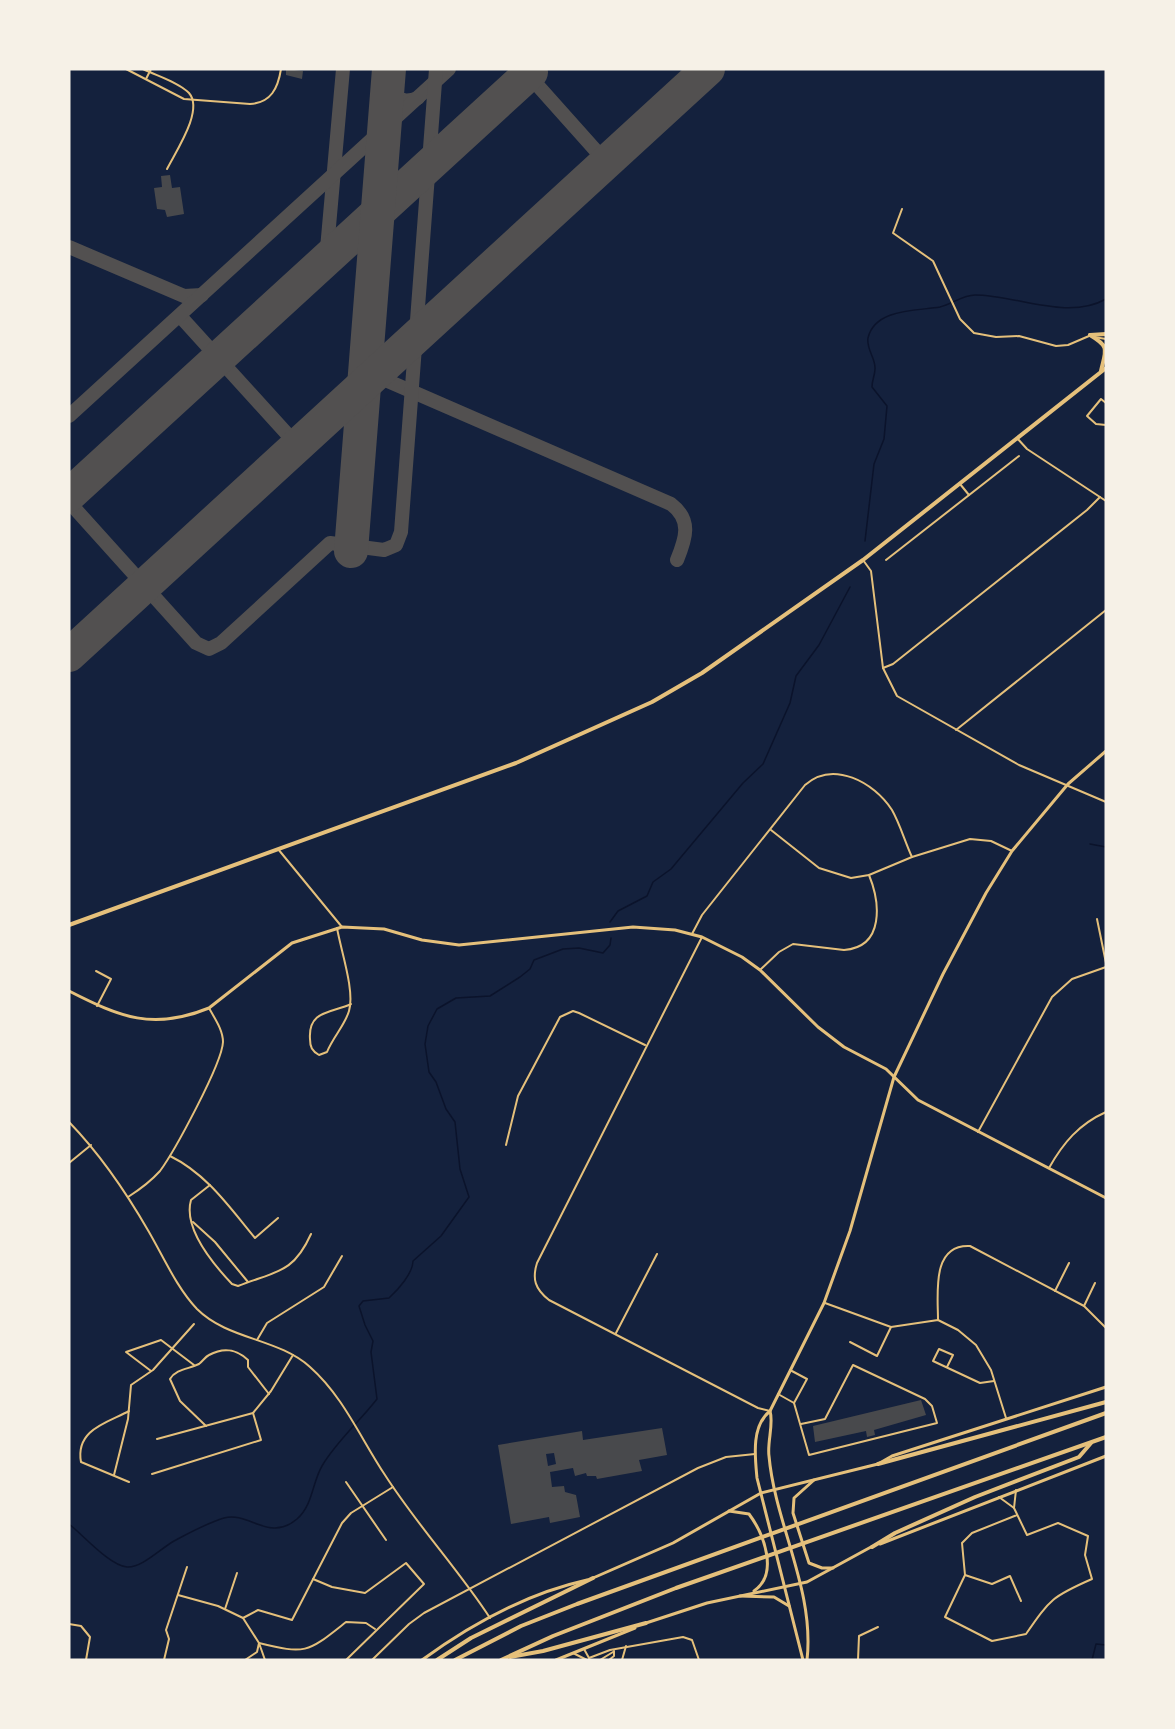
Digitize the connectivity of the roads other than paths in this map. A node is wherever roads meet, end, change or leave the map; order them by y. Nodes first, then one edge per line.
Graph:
1 (126, 69) edge
2 (143, 69) edge
3 (280, 69) edge
4 (150, 71) edge
5 (146, 79) junction
6 (193, 100) junction
7 (167, 170) dead end
8 (902, 209) dead end
9 (1106, 334) edge
10 (1090, 335) junction
11 (1106, 339) edge
12 (1106, 368) edge
13 (1100, 372) junction
14 (1106, 403) edge
15 (1106, 425) edge
16 (1017, 438) junction
17 (1019, 456) dead end
18 (960, 484) junction
19 (969, 495) junction
20 (1100, 497) junction
21 (1106, 501) edge
22 (863, 560) junction
23 (886, 560) dead end
24 (1106, 610) edge
25 (883, 668) junction
26 (956, 730) junction
27 (1106, 751) edge
28 (1068, 784) junction
29 (1106, 802) edge
30 (771, 830) junction
31 (278, 849) junction
32 (1012, 851) junction
33 (912, 857) junction
34 (869, 875) junction
35 (1097, 919) dead end
36 (69, 925) edge
37 (342, 927) junction
38 (337, 928) junction
39 (692, 934) junction
40 (702, 937) junction
41 (1106, 965) edge
42 (760, 970) junction
43 (96, 971) dead end
44 (69, 991) edge
45 (351, 1004) junction
46 (97, 1006) junction
47 (209, 1008) junction
48 (646, 1046) junction
49 (894, 1077) junction
50 (1106, 1112) edge
51 (69, 1122) edge
52 (978, 1132) junction
53 (91, 1144) junction
54 (506, 1145) dead end
55 (170, 1155) junction
56 (69, 1163) edge
57 (1049, 1168) junction
58 (210, 1185) junction
59 (128, 1197) junction
60 (1106, 1198) edge
61 (278, 1218) dead end
62 (191, 1220) junction
63 (311, 1234) dead end
64 (657, 1254) dead end
65 (342, 1256) dead end
66 (1069, 1263) dead end
67 (248, 1282) junction
68 (1095, 1284) dead end
69 (1054, 1291) junction
70 (824, 1303) junction
71 (1084, 1306) junction
72 (938, 1320) junction
73 (194, 1324) dead end
74 (891, 1327) junction
75 (1106, 1328) edge
76 (616, 1333) junction
77 (257, 1340) junction
78 (850, 1342) dead end
79 (172, 1348) junction
80 (293, 1355) junction
81 (195, 1365) junction
82 (947, 1367) junction
83 (790, 1370) junction
84 (151, 1371) junction
85 (994, 1381) junction
86 (1106, 1387) edge
87 (269, 1394) junction
88 (778, 1394) junction
89 (1106, 1402) edge
90 (794, 1403) junction
91 (129, 1411) junction
92 (770, 1411) junction
93 (253, 1413) junction
94 (1106, 1413) edge
95 (1006, 1418) junction
96 (801, 1424) junction
97 (206, 1426) junction
98 (1106, 1437) edge
99 (157, 1439) dead end
100 (1092, 1442) junction
101 (755, 1454) junction
102 (1106, 1456) edge
103 (878, 1464) junction
104 (152, 1474) dead end
105 (114, 1475) junction
106 (814, 1479) junction
107 (129, 1482) dead end
108 (346, 1482) dead end
109 (393, 1487) junction
110 (774, 1488) junction
111 (1016, 1490) junction
112 (761, 1493) junction
113 (999, 1497) junction
114 (363, 1506) junction
115 (1014, 1508) junction
116 (729, 1511) junction
117 (1017, 1515) junction
118 (386, 1540) dead end
119 (872, 1547) junction
120 (187, 1567) dead end
121 (835, 1568) junction
122 (237, 1573) dead end
123 (965, 1575) junction
124 (593, 1578) junction
125 (313, 1579) junction
126 (799, 1584) junction
127 (786, 1587) junction
128 (470, 1588) junction
129 (752, 1592) junction
130 (178, 1594) junction
131 (739, 1596) junction
132 (1021, 1601) dead end
133 (789, 1606) junction
134 (225, 1609) junction
135 (243, 1618) junction
136 (490, 1618) junction
137 (69, 1623) edge
138 (646, 1623) junction
139 (878, 1627) dead end
140 (375, 1629) junction
141 (259, 1643) junction
142 (626, 1646) junction
143 (584, 1649) junction
144 (614, 1651) junction
145 (573, 1653) junction
146 (603, 1654) junction
147 (506, 1657) junction
148 (607, 1659) edge
149 (86, 1660) edge
150 (164, 1660) edge
151 (245, 1660) edge
152 (265, 1660) edge
153 (346, 1660) edge
154 (372, 1660) edge
155 (422, 1660) edge
156 (437, 1660) edge
157 (455, 1660) edge
158 (501, 1660) edge
159 (556, 1660) edge
160 (587, 1660) edge
161 (600, 1660) edge
162 (622, 1660) edge
163 (699, 1660) edge
164 (805, 1660) edge
165 (858, 1660) edge

1 - 5 street
2 - 4 street
3 - 6 street
4 - 5 street
4 - 6 street
5 - 6 street
6 - 7 street
8 - 10 street
9 - 10 main road
10 - 11 street
10 - 13 main road
12 - 13 main road
13 - 16 main road
14 - 15 street
16 - 18 main road
16 - 20 street
17 - 19 street
18 - 19 street
18 - 22 main road
19 - 23 street
20 - 21 street
20 - 25 street
22 - 25 street
22 - 31 main road
24 - 26 street
25 - 26 street
26 - 28 street
27 - 28 street
28 - 29 street
28 - 32 street
30 - 33 street
30 - 34 street
30 - 39 street
31 - 36 main road
31 - 37 street
32 - 33 street
32 - 49 street
33 - 34 street
34 - 42 street
35 - 41 street
37 - 38 street
37 - 39 street
38 - 45 street
38 - 47 street
39 - 40 street
40 - 42 street
40 - 48 street
41 - 52 street
42 - 49 street
43 - 46 street
44 - 46 street
45 - 45 street
46 - 47 street
47 - 55 street
48 - 54 street
48 - 76 street
49 - 52 street
49 - 70 street
50 - 57 street
51 - 53 street
52 - 57 street
53 - 56 street
53 - 59 street
55 - 58 street
55 - 59 street
57 - 60 street
58 - 61 street
58 - 62 street
59 - 77 street
62 - 67 street
62 - 67 street
63 - 67 street
64 - 76 street
65 - 77 street
66 - 69 street
68 - 71 street
69 - 71 street
69 - 72 street
70 - 74 street
70 - 83 street
71 - 75 street
72 - 74 street
72 - 85 street
73 - 79 street
74 - 78 street
76 - 92 street
77 - 80 street
79 - 81 street
79 - 84 street
79 - 84 street
80 - 87 street
80 - 109 street
81 - 87 street
81 - 97 street
82 - 82 street
82 - 85 street
83 - 88 street
83 - 90 street
84 - 91 street
85 - 95 street
86 - 95 street
87 - 93 street
88 - 90 street
88 - 92 street
89 - 103 main road
90 - 96 street
91 - 105 street
91 - 105 street
92 - 101 street
92 - 110 street
93 - 97 street
93 - 104 street
94 - 157 main road
95 - 103 street
96 - 96 street
97 - 99 street
98 - 100 main road
100 - 119 main road
100 - 147 main road
101 - 112 street
101 - 128 street
102 - 111 street
103 - 106 street
105 - 107 street
106 - 110 street
106 - 121 street
108 - 114 street
109 - 114 street
109 - 128 street
110 - 112 street
110 - 126 street
111 - 113 street
111 - 115 street
112 - 116 street
112 - 127 street
113 - 115 street
113 - 119 street
114 - 118 street
114 - 125 street
115 - 117 street
116 - 124 street
116 - 129 street
117 - 123 street
117 - 123 street
119 - 121 street
120 - 130 street
121 - 126 street
122 - 134 street
123 - 132 street
124 - 136 street
124 - 156 main road
125 - 135 street
125 - 140 street
126 - 127 street
126 - 164 street
127 - 129 street
127 - 133 street
128 - 136 street
128 - 154 street
129 - 131 street
130 - 134 street
130 - 150 street
131 - 133 street
131 - 138 street
133 - 164 street
134 - 135 street
135 - 141 street
136 - 155 street
137 - 149 street
138 - 143 street
138 - 147 main road
139 - 165 street
140 - 141 street
140 - 153 street
141 - 151 street
141 - 152 street
142 - 144 street
142 - 162 street
142 - 163 street
143 - 145 street
143 - 146 street
144 - 146 street
144 - 148 street
145 - 159 street
145 - 160 street
146 - 148 street
147 - 158 main road
148 - 161 street

